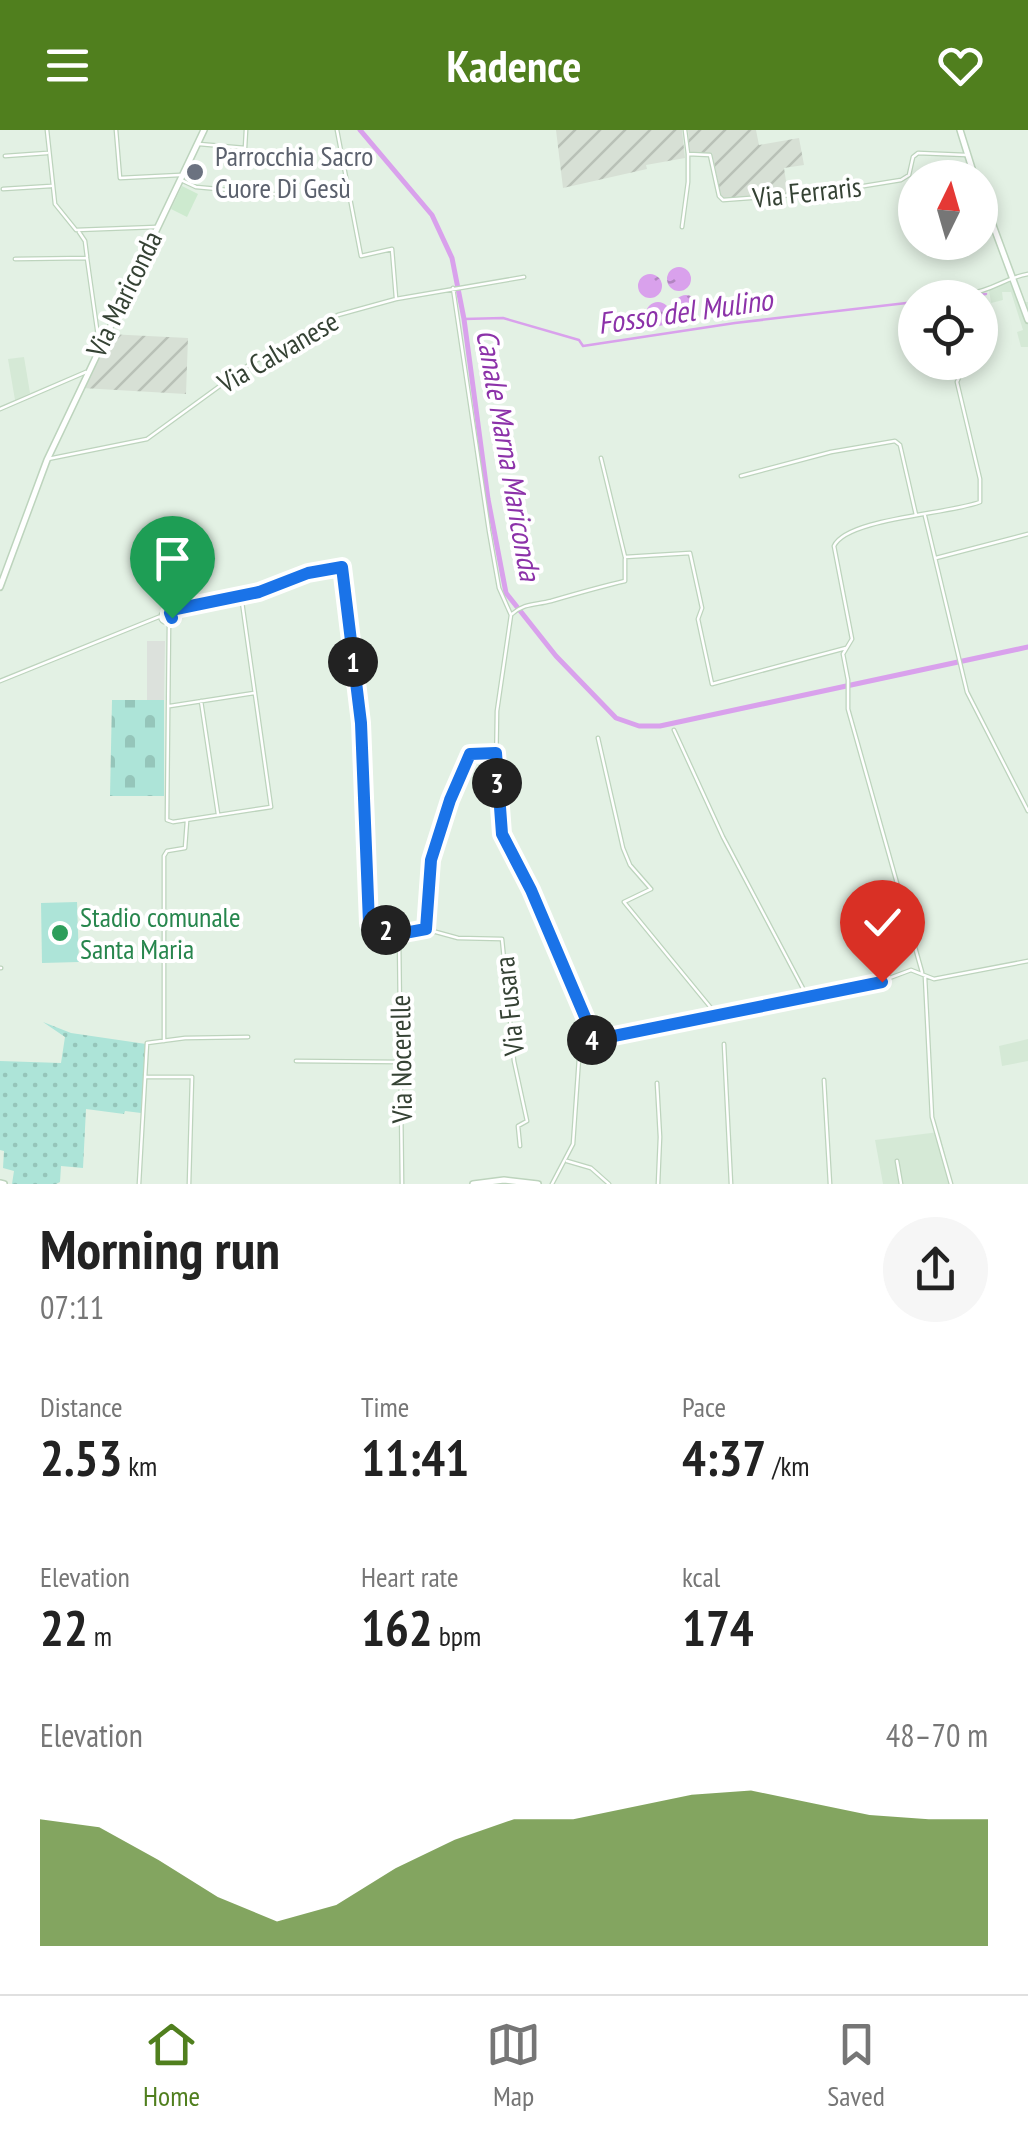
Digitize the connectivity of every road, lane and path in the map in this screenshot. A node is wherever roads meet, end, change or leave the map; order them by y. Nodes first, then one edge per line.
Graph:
1 (48, 130) edge
2 (116, 130) edge
3 (204, 130) edge
4 (246, 130) edge
5 (337, 130) edge
6 (685, 130) edge
7 (960, 130) edge
8 (197, 143) junction
9 (49, 153) junction
10 (688, 154) junction
11 (968, 155) junction
12 (5, 156) dead end
13 (970, 160) edge
14 (181, 177) junction
15 (51, 186) junction
16 (3, 190) dead end
17 (296, 196) dead end
18 (157, 227) junction
19 (682, 227) dead end
20 (77, 230) junction
21 (998, 239) edge
22 (87, 258) junction
23 (15, 259) dead end
24 (1028, 274) edge
25 (524, 277) dead end
26 (1012, 277) junction
27 (998, 285) edge
28 (454, 288) junction
29 (396, 299) junction
30 (1028, 320) edge
31 (100, 344) junction
32 (87, 372) junction
33 (957, 380) edge
34 (0, 409) edge
35 (601, 458) dead end
36 (46, 460) junction
37 (740, 476) dead end
38 (924, 515) junction
39 (916, 516) junction
40 (1028, 534) edge
41 (625, 557) junction
42 (934, 558) junction
43 (0, 587) edge
44 (241, 594) junction
45 (170, 613) junction
46 (512, 614) junction
47 (161, 616) junction
48 (169, 622) junction
49 (847, 647) junction
50 (0, 681) edge
51 (254, 693) junction
52 (201, 701) junction
53 (168, 706) junction
54 (674, 730) dead end
55 (598, 738) dead end
56 (496, 753) junction
57 (1028, 811) edge
58 (218, 816) junction
59 (187, 820) junction
60 (424, 930) junction
61 (399, 934) junction
62 (1028, 960) edge
63 (924, 974) junction
64 (807, 996) junction
65 (716, 1016) junction
66 (248, 1037) dead end
67 (164, 1040) junction
68 (589, 1041) junction
69 (724, 1044) dead end
70 (296, 1060) dead end
71 (402, 1062) junction
72 (144, 1077) junction
73 (824, 1080) dead end
74 (657, 1083) dead end
75 (520, 1146) dead end
76 (566, 1161) junction
77 (897, 1161) dead end
78 (138, 1184) edge
79 (188, 1184) edge
80 (402, 1184) edge
81 (473, 1184) edge
82 (538, 1184) edge
83 (552, 1184) edge
84 (609, 1184) edge
85 (658, 1184) edge
86 (730, 1184) edge
87 (830, 1184) edge
88 (901, 1184) edge
89 (950, 1184) edge

1 - 9 street
2 - 14 street
3 - 8 street, Via Mariconda
4 - 8 street
5 - 29 street
6 - 10 street
7 - 11 street
8 - 14 street, Via Mariconda
9 - 12 street
9 - 15 street
10 - 11 street, Via Ferraris
10 - 19 street
11 - 13 street
14 - 17 street
14 - 18 street, Via Mariconda
15 - 16 street
15 - 20 street
18 - 20 street
18 - 31 street, Via Mariconda
20 - 22 street
21 - 26 street
22 - 23 street
22 - 31 street
24 - 26 street
25 - 28 street, Via Calvanese
26 - 27 street
26 - 30 street
28 - 29 street, Via Calvanese
28 - 46 street
29 - 36 street, Via Calvanese
31 - 32 street, Via Mariconda
32 - 34 street
32 - 36 street, Via Mariconda
33 - 38 street
35 - 41 street
36 - 43 street, Via Mariconda
37 - 39 street
38 - 39 street
38 - 42 street
39 - 49 street
40 - 42 street
41 - 46 street
41 - 49 street
42 - 57 street
44 - 45 street
44 - 51 street
44 - 61 street
45 - 47 street
45 - 48 street
46 - 56 street
47 - 48 street
47 - 50 street
48 - 53 street
49 - 63 street
51 - 52 street
51 - 58 street
52 - 53 street
52 - 58 street
53 - 59 street
54 - 64 street
55 - 65 street
56 - 60 street
56 - 68 street
58 - 59 street
59 - 67 street
60 - 61 street
60 - 75 street, Via Fusara
61 - 71 street, Via Nocerelle
62 - 63 street
63 - 64 street
63 - 89 street
64 - 65 street
65 - 68 street
66 - 67 street
67 - 72 street
68 - 76 street
69 - 86 street
70 - 71 street
71 - 80 street, Via Nocerelle
72 - 78 street
72 - 79 street
73 - 87 street
74 - 85 street
76 - 83 street
76 - 84 street
77 - 88 street
81 - 82 street

